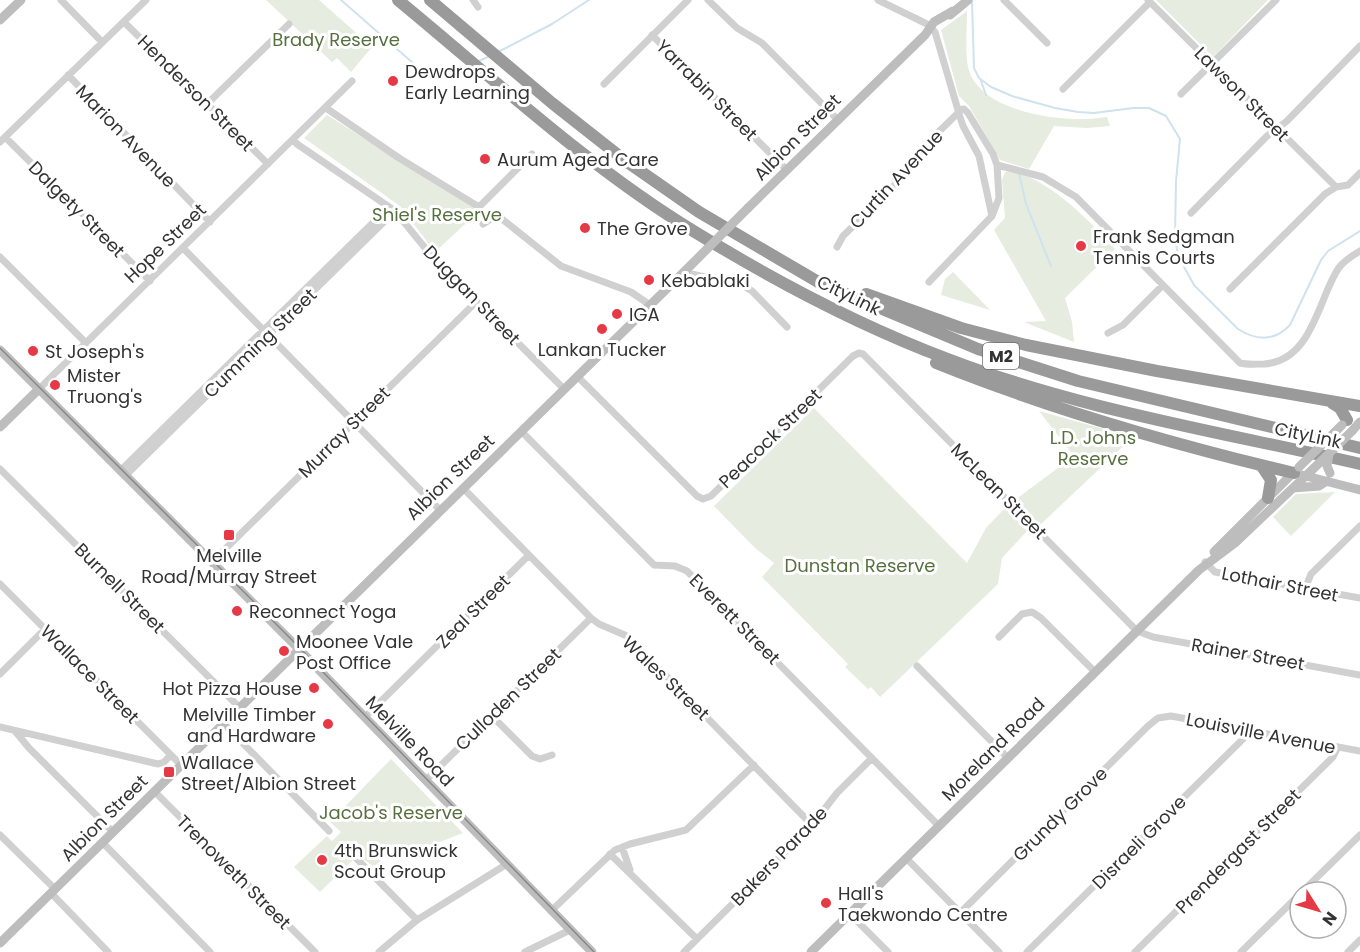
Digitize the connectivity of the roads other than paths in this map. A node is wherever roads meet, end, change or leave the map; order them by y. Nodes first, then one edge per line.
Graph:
1 (21, 0) edge
2 (62, 0) edge
3 (146, 0) edge
4 (398, 0) edge
5 (430, 0) edge
6 (472, 0) edge
7 (688, 0) edge
8 (708, 0) edge
9 (878, 0) edge
10 (968, 0) edge
11 (1004, 0) edge
12 (1276, 0) edge
13 (1149, 1) edge
14 (478, 7) dead end
15 (0, 20) edge
16 (124, 22) junction
17 (289, 24) dead end
18 (930, 31) junction
19 (652, 35) junction
20 (102, 42) junction
21 (1047, 43) dead end
22 (1360, 46) edge
23 (1212, 64) junction
24 (68, 75) junction
25 (352, 81) dead end
26 (603, 84) dead end
27 (1063, 89) dead end
28 (1181, 94) dead end
29 (207, 104) junction
30 (326, 108) junction
31 (958, 111) junction
32 (838, 120) junction
33 (1277, 128) junction
34 (293, 139) junction
35 (3, 140) edge
36 (532, 154) dead end
37 (268, 164) junction
38 (997, 165) junction
39 (787, 170) junction
40 (1360, 173) edge
41 (1336, 188) junction
42 (392, 209) junction
43 (1191, 213) dead end
44 (992, 216) junction
45 (210, 222) junction
46 (483, 224) dead end
47 (837, 247) dead end
48 (183, 248) junction
49 (1360, 251) edge
50 (0, 257) edge
51 (778, 259) junction
52 (687, 268) junction
53 (150, 281) junction
54 (928, 282) dead end
55 (1163, 285) junction
56 (1230, 289) dead end
57 (476, 302) junction
58 (824, 303) junction
59 (650, 305) junction
60 (787, 327) dead end
61 (267, 333) junction
62 (1108, 333) dead end
63 (86, 343) junction
64 (0, 350) edge
65 (859, 353) joint
66 (577, 376) junction
67 (39, 389) junction
68 (564, 389) junction
69 (1319, 399) junction
70 (1360, 406) edge
71 (354, 422) junction
72 (1360, 422) edge
73 (1347, 426) junction
74 (0, 427) edge
75 (521, 431) junction
76 (1360, 448) edge
77 (1329, 454) junction
78 (1360, 464) edge
79 (1261, 465) junction
80 (0, 470) edge
81 (1296, 470) junction
82 (123, 473) junction
83 (1309, 473) junction
84 (1329, 477) junction
85 (463, 488) junction
86 (1293, 488) junction
87 (1360, 490) edge
88 (1268, 498) junction
89 (440, 510) junction
90 (1360, 526) edge
91 (529, 555) junction
92 (212, 562) junction
93 (1203, 565) junction
94 (0, 584) edge
95 (1305, 589) junction
96 (1360, 598) edge
97 (591, 618) junction
98 (45, 629) junction
99 (1137, 631) junction
100 (999, 637) dead end
101 (299, 649) junction
102 (917, 666) dead end
103 (1095, 672) junction
104 (0, 674) edge
105 (1360, 675) edge
106 (239, 707) junction
107 (492, 716) junction
108 (365, 717) junction
109 (1162, 717) joint
110 (223, 723) junction
111 (0, 728) edge
112 (1247, 730) junction
113 (15, 731) junction
114 (1338, 747) junction
115 (1360, 751) edge
116 (552, 755) dead end
117 (171, 756) junction
118 (872, 758) junction
119 (1008, 758) junction
120 (181, 765) junction
121 (754, 765) junction
122 (426, 780) junction
123 (154, 791) junction
124 (812, 825) junction
125 (939, 826) junction
126 (329, 831) dead end
127 (112, 832) junction
128 (0, 835) edge
129 (1360, 835) edge
130 (102, 842) junction
131 (622, 847) junction
132 (610, 854) junction
133 (355, 857) dead end
134 (906, 858) junction
135 (507, 864) junction
136 (630, 872) junction
137 (1314, 880) edge
138 (53, 892) junction
139 (1288, 906) edge
140 (551, 911) junction
141 (960, 913) junction
142 (850, 914) junction
143 (417, 920) junction
144 (570, 930) junction
145 (697, 939) junction
146 (1360, 940) edge
147 (0, 943) edge
148 (108, 952) edge
149 (210, 952) edge
150 (315, 952) edge
151 (379, 952) edge
152 (525, 952) edge
153 (592, 952) edge
154 (684, 952) edge
155 (812, 952) edge
156 (888, 952) edge
157 (999, 952) edge
158 (1027, 952) edge
159 (1135, 952) edge
160 (1241, 952) edge
161 (1348, 952) edge

1 - 15 main road
2 - 20 street
3 - 16 street
4 - 58 highway, CityLink / M2
5 - 51 highway, CityLink / M2
6 - 14 street
7 - 19 street
8 - 32 street
9 - 18 street
10 - 18 main road, Albion Street
11 - 21 street
12 - 23 street
13 - 23 street, Lawson Street
13 - 27 street
16 - 20 street
16 - 29 street, Henderson Street
17 - 29 street
18 - 31 street
18 - 32 main road, Albion Street
19 - 26 street
19 - 39 street, Yarrabin Street
20 - 24 street
22 - 33 street
23 - 28 street
23 - 33 street, Lawson Street
24 - 35 street
24 - 45 street, Marion Avenue
25 - 30 street, Hope Street
29 - 37 street, Henderson Street
30 - 34 street, Hope Street
30 - 36 street
31 - 38 street
31 - 44 street
31 - 47 street, Curtin Avenue
32 - 39 main road, Albion Street
33 - 41 street, Lawson Street
33 - 43 street
34 - 37 street, Hope Street
34 - 42 street, Duggan Street
35 - 53 street, Dalgety Street
37 - 45 street, Hope Street
38 - 44 street
38 - 55 street
39 - 52 main road, Albion Street, bridge
40 - 41 street
41 - 56 street
42 - 57 street, Duggan Street
42 - 61 street, Cumming Street
44 - 54 street
45 - 48 street, Hope Street
46 - 59 street
48 - 53 street, Hope Street
48 - 61 street
49 - 55 street
50 - 63 street
51 - 69 highway
51 - 76 highway, CityLink / M2
52 - 59 main road, Albion Street
52 - 60 street
53 - 63 street, Hope Street
55 - 62 street
57 - 68 street, Duggan Street
57 - 71 street, Murray Street
58 - 78 highway, CityLink / M2
58 - 79 highway
59 - 66 main road, Albion Street
61 - 71 street
61 - 82 street, Cumming Street
63 - 67 street, Hope Street
64 - 67 main road, Melville Road
65 - 66 street, Peacock Street
65 - 99 street, McLean Street
66 - 68 main road, Albion Street
67 - 74 main road, Hope Street
67 - 82 main road, Melville Road
68 - 75 main road, Albion Street
69 - 70 highway
69 - 73 highway
70 - 73 main road, Moreland Road
71 - 89 street
71 - 92 street, Murray Street
72 - 73 main road, Moreland Road
73 - 77 main road, Moreland Road, bridge
73 - 81 main road, Moreland Road, bridge
75 - 85 main road, Albion Street
75 - 118 street, Everett Street
77 - 83 main road, Moreland Road, bridge
77 - 84 main road, bridge
79 - 81 highway
79 - 88 highway
80 - 106 street, Burnell Street
81 - 83 main road
81 - 88 main road, Moreland Road
82 - 92 main road, Melville Road
83 - 84 main road
83 - 86 main road, Moreland Road
84 - 86 main road
84 - 87 main road
85 - 89 main road, Albion Street
85 - 91 street, Wales Street
86 - 93 main road, Moreland Road
88 - 93 main road, Moreland Road
89 - 101 main road, Albion Street
90 - 95 street
91 - 97 street, Wales Street
91 - 108 street, Zeal Street
92 - 101 main road, Melville Road
93 - 95 street, Lothair Street
93 - 99 main road, Moreland Road
94 - 98 street, Wallace Street
95 - 96 street, Lothair Street
97 - 107 street, Culloden Street
97 - 121 street, Wales Street
98 - 104 street
98 - 117 street, Wallace Street
99 - 103 main road, Moreland Road
99 - 105 street, Rainer Street
100 - 103 street
101 - 106 main road, Albion Street
101 - 108 main road, Melville Road
102 - 119 street
103 - 119 main road, Moreland Road
106 - 110 main road, Albion Street
107 - 116 street
107 - 122 street, Culloden Street
108 - 122 main road, Melville Road
109 - 112 street, Louisville Avenue
109 - 141 street, Grundy Grove
110 - 120 main road, Albion Street
110 - 126 street
111 - 113 street
112 - 114 street, Louisville Avenue
112 - 158 street, Disraeli Grove
113 - 117 street
113 - 127 street
114 - 115 street, Louisville Avenue
114 - 159 street, Prendergast Street
117 - 120 street, Wallace Street
118 - 124 street, Bakers Parade
118 - 125 street, Everett Street
119 - 125 main road, Moreland Road
120 - 123 main road, Albion Street
121 - 124 street, Wales Street
121 - 131 street
122 - 135 main road, Melville Road
123 - 127 main road, Albion Street
123 - 150 street, Trenoweth Street
124 - 145 street, Bakers Parade
125 - 134 main road, Moreland Road
127 - 130 main road, Albion Street
128 - 138 street
129 - 137 street
130 - 138 main road, Albion Street
130 - 149 street
131 - 132 street
131 - 136 street
132 - 136 street
132 - 140 street
133 - 143 street
134 - 141 street
134 - 142 main road, Moreland Road
135 - 140 main road, Melville Road
135 - 143 street
136 - 145 street
138 - 147 main road, Albion Street
138 - 148 street
139 - 160 street
140 - 144 main road, Melville Road
141 - 157 street
142 - 155 main road, Moreland Road
142 - 156 street
143 - 151 street
144 - 152 street
144 - 153 main road, Melville Road
145 - 154 street, Bakers Parade
146 - 161 street

